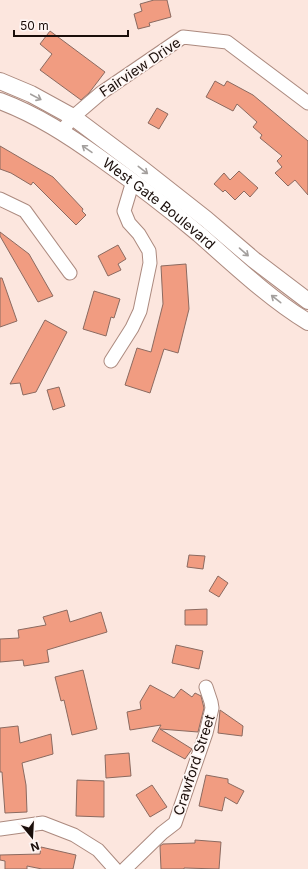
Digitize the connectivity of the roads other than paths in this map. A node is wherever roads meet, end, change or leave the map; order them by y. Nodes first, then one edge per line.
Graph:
1 (0, 82) edge
2 (0, 101) edge
3 (308, 104) edge
4 (72, 117) junction
5 (62, 131) junction
6 (133, 181) junction
7 (0, 199) edge
8 (70, 273) dead end
9 (308, 301) edge
10 (308, 322) edge
11 (112, 361) dead end
12 (206, 687) dead end
13 (0, 829) edge
14 (116, 869) edge
15 (125, 869) edge

1 -> 4 street, West Gate Boulevard
2 - 5 street, West Gate Boulevard
3 - 4 street, Fairview Drive
4 - 5 street, Fairview Drive
4 -> 9 street, West Gate Boulevard
6 -> 5 street, West Gate Boulevard
10 -> 6 street, West Gate Boulevard
6 - 11 street
7 - 8 street
12 - 15 street, Crawford Street
13 - 14 street

